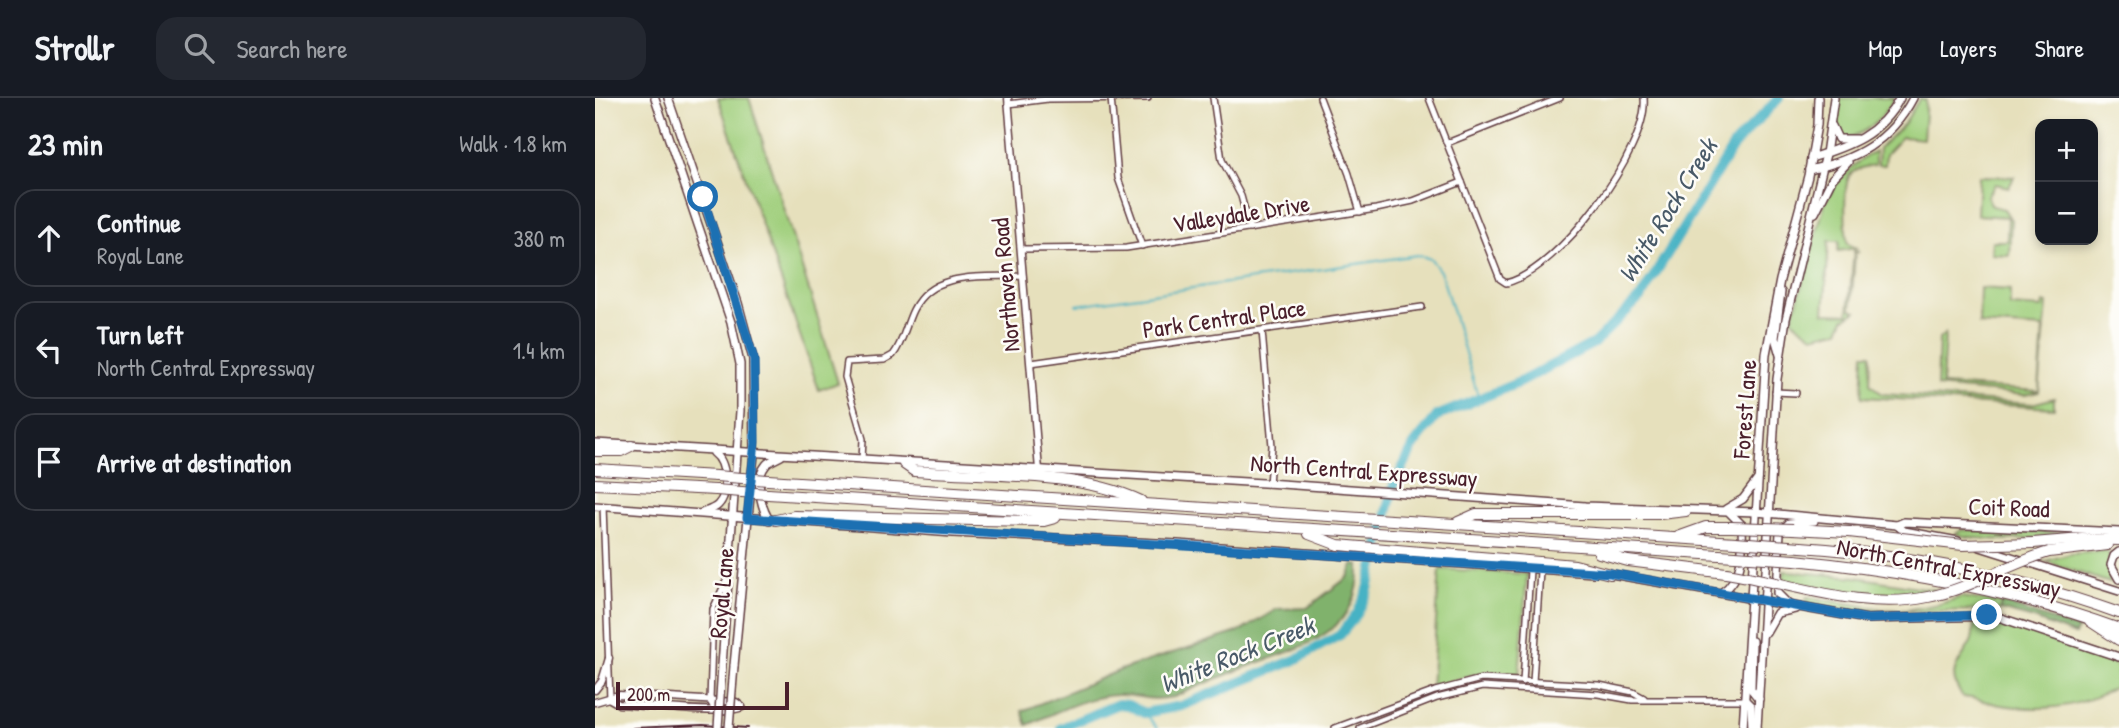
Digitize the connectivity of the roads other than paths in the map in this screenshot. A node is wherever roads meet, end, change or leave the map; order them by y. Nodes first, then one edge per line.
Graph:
1 (655, 98) edge
2 (668, 98) edge
3 (1111, 98) edge
4 (1148, 98) edge
5 (1213, 98) edge
6 (1319, 98) edge
7 (1429, 98) edge
8 (1538, 98) edge
9 (1560, 98) edge
10 (1644, 98) edge
11 (1818, 98) edge
12 (1833, 98) edge
13 (1900, 98) edge
14 (1913, 98) edge
15 (1008, 101) edge
16 (1542, 106) junction
17 (1832, 123) junction
18 (1872, 132) junction
19 (1447, 143) junction
20 (1826, 154) junction
21 (1811, 159) junction
22 (1850, 160) junction
23 (1822, 167) junction
24 (1809, 170) junction
25 (1462, 182) junction
26 (702, 196) junction
27 (690, 200) junction
28 (1360, 212) junction
29 (1809, 227) junction
30 (1250, 229) junction
31 (1142, 246) junction
32 (1021, 248) junction
33 (1023, 276) junction
34 (1780, 280) junction
35 (735, 295) junction
36 (723, 299) junction
37 (1422, 307) dead end
38 (1262, 331) junction
39 (1780, 355) junction
40 (1031, 363) junction
41 (1777, 379) junction
42 (1763, 382) junction
43 (1776, 392) junction
44 (1796, 393) dead end
45 (1773, 422) junction
46 (595, 443) edge
47 (631, 446) junction
48 (595, 451) edge
49 (712, 451) junction
50 (736, 453) junction
51 (754, 454) junction
52 (781, 455) junction
53 (862, 461) junction
54 (904, 464) junction
55 (595, 468) edge
56 (1039, 470) junction
57 (1758, 479) junction
58 (595, 484) edge
59 (1269, 484) junction
60 (1147, 504) junction
61 (599, 506) edge
62 (1723, 510) junction
63 (1686, 511) junction
64 (1756, 512) junction
65 (1770, 513) junction
66 (698, 515) junction
67 (1066, 515) junction
68 (732, 517) junction
69 (747, 518) junction
70 (772, 520) junction
71 (1835, 520) junction
72 (1455, 524) junction
73 (1897, 525) junction
74 (1298, 530) junction
75 (2119, 532) edge
76 (1673, 539) junction
77 (2119, 540) edge
78 (2119, 546) edge
79 (1578, 548) junction
80 (2119, 552) edge
81 (1422, 558) junction
82 (1530, 570) junction
83 (1540, 571) junction
84 (1610, 573) junction
85 (729, 576) junction
86 (2119, 579) edge
87 (2119, 591) edge
88 (1721, 593) junction
89 (1750, 598) junction
90 (1766, 600) junction
91 (1804, 609) junction
92 (2119, 613) edge
93 (2084, 617) junction
94 (1748, 626) junction
95 (2119, 629) edge
96 (2119, 639) edge
97 (1763, 646) junction
98 (609, 657) junction
99 (2119, 657) edge
100 (1523, 680) junction
101 (1533, 680) junction
102 (1523, 688) junction
103 (1533, 689) junction
104 (595, 690) edge
105 (1435, 691) junction
106 (1437, 698) junction
107 (1644, 698) junction
108 (610, 699) junction
109 (1759, 699) junction
110 (1745, 700) junction
111 (710, 701) junction
112 (595, 702) edge
113 (715, 710) junction
114 (718, 728) edge
115 (729, 728) edge
116 (1335, 728) edge
117 (1360, 728) edge
118 (1743, 728) edge
119 (1755, 728) edge

1 - 27 main road, Royal Lane
2 - 26 main road, Royal Lane
3 - 4 street
3 - 15 street
3 - 31 street
5 - 30 street
6 - 28 street
7 - 19 street
8 - 16 street
9 - 16 street
10 - 25 street
11 - 21 main road, Forest Lane
12 - 17 main road, Forest Lane
13 - 18 main road
14 - 22 main road
15 - 32 street, Northaven Road
16 - 19 street
17 - 18 main road
17 - 20 main road, Forest Lane
18 - 20 main road
19 - 25 street
20 - 21 main road
20 - 23 main road, Forest Lane
21 - 24 main road, Forest Lane
22 - 23 main road
22 - 29 main road
23 - 24 main road
23 - 29 main road, Forest Lane
24 - 34 main road, Forest Lane
25 - 28 street, Valleydale Drive
26 - 27 main road
26 - 35 main road, Royal Lane
27 - 36 main road, Royal Lane
28 - 30 street, Valleydale Drive
29 - 39 main road, Forest Lane
30 - 31 street, Valleydale Drive
31 - 32 street, Valleydale Drive
32 - 33 street, Northaven Road
33 - 40 street, Northaven Road
33 - 53 street
34 - 39 main road
34 - 42 main road, Forest Lane
35 - 36 main road
35 - 51 main road, Royal Lane
36 - 50 main road, Royal Lane
37 - 38 street, Park Central Place
38 - 40 street, Park Central Place
38 - 59 street
39 - 41 main road, Forest Lane
40 - 56 street, Northaven Road
41 - 42 main road
41 - 43 main road, Forest Lane
42 - 45 main road
42 - 57 main road, Forest Lane
43 - 44 street
43 - 45 main road, Forest Lane
45 - 65 main road, Forest Lane
46 - 47 main road, North Central Expressway
47 - 48 highway
47 - 49 main road, North Central Expressway
49 - 50 main road, North Central Expressway
49 - 66 main road
50 - 51 main road, North Central Expressway
50 - 68 main road, Royal Lane
51 - 52 main road, North Central Expressway
51 - 69 main road, Royal Lane
52 - 53 main road, North Central Expressway
52 - 70 main road
53 - 54 main road, North Central Expressway
54 - 56 main road, North Central Expressway
54 - 60 highway
55 - 60 highway, North Central Expressway, bridge
56 - 59 main road, North Central Expressway
57 - 62 main road
57 - 64 main road, Forest Lane
58 - 67 highway, North Central Expressway, bridge
59 - 63 main road, North Central Expressway
60 - 72 highway, North Central Expressway
61 - 66 main road, North Central Expressway
61 - 98 street
62 - 63 main road, North Central Expressway
62 - 64 main road, North Central Expressway
62 - 88 main road
63 - 72 highway
64 - 65 main road, North Central Expressway
64 - 89 main road, Forest Lane
65 - 71 main road, North Central Expressway
65 - 90 main road, Forest Lane
66 - 68 main road, North Central Expressway
67 - 70 highway
67 - 74 highway, North Central Expressway
68 - 69 main road, North Central Expressway
68 - 85 main road, Royal Lane
69 - 70 main road, North Central Expressway
69 - 115 main road, Royal Lane, bridge
70 - 81 main road, North Central Expressway
71 - 73 main road, North Central Expressway
71 - 91 main road
72 - 76 highway, North Central Expressway
73 - 75 main road, Coit Road
73 - 87 main road, North Central Expressway
74 - 79 highway, North Central Expressway
74 - 81 highway
76 - 77 highway, bridge
76 - 92 highway, North Central Expressway, bridge
78 - 79 highway, bridge
79 - 93 highway, North Central Expressway, bridge
80 - 86 main road
81 - 82 main road, North Central Expressway
81 - 84 highway
82 - 83 main road, North Central Expressway
82 - 100 street
83 - 84 main road, North Central Expressway
83 - 101 street
84 - 88 main road, North Central Expressway
85 - 111 street
85 - 114 main road, Royal Lane, bridge
88 - 89 main road, North Central Expressway
89 - 90 main road, North Central Expressway
89 - 94 main road, Forest Lane
90 - 91 main road, North Central Expressway
90 - 97 main road, Forest Lane
91 - 97 main road
91 - 99 main road, North Central Expressway
93 - 95 highway, North Central Expressway
93 - 96 highway
94 - 109 main road
94 - 110 main road, Forest Lane
97 - 109 main road, Forest Lane
98 - 104 street
98 - 108 street
100 - 101 street
100 - 102 street
100 - 105 street
101 - 103 street
101 - 107 street
102 - 103 street
102 - 106 street
103 - 107 street
105 - 106 street
105 - 116 street
106 - 117 street
107 - 110 street
108 - 111 street
108 - 112 street
108 - 113 street
109 - 119 main road, Forest Lane
110 - 118 main road, Forest Lane
110 - 119 main road
111 - 113 street
111 - 113 street

